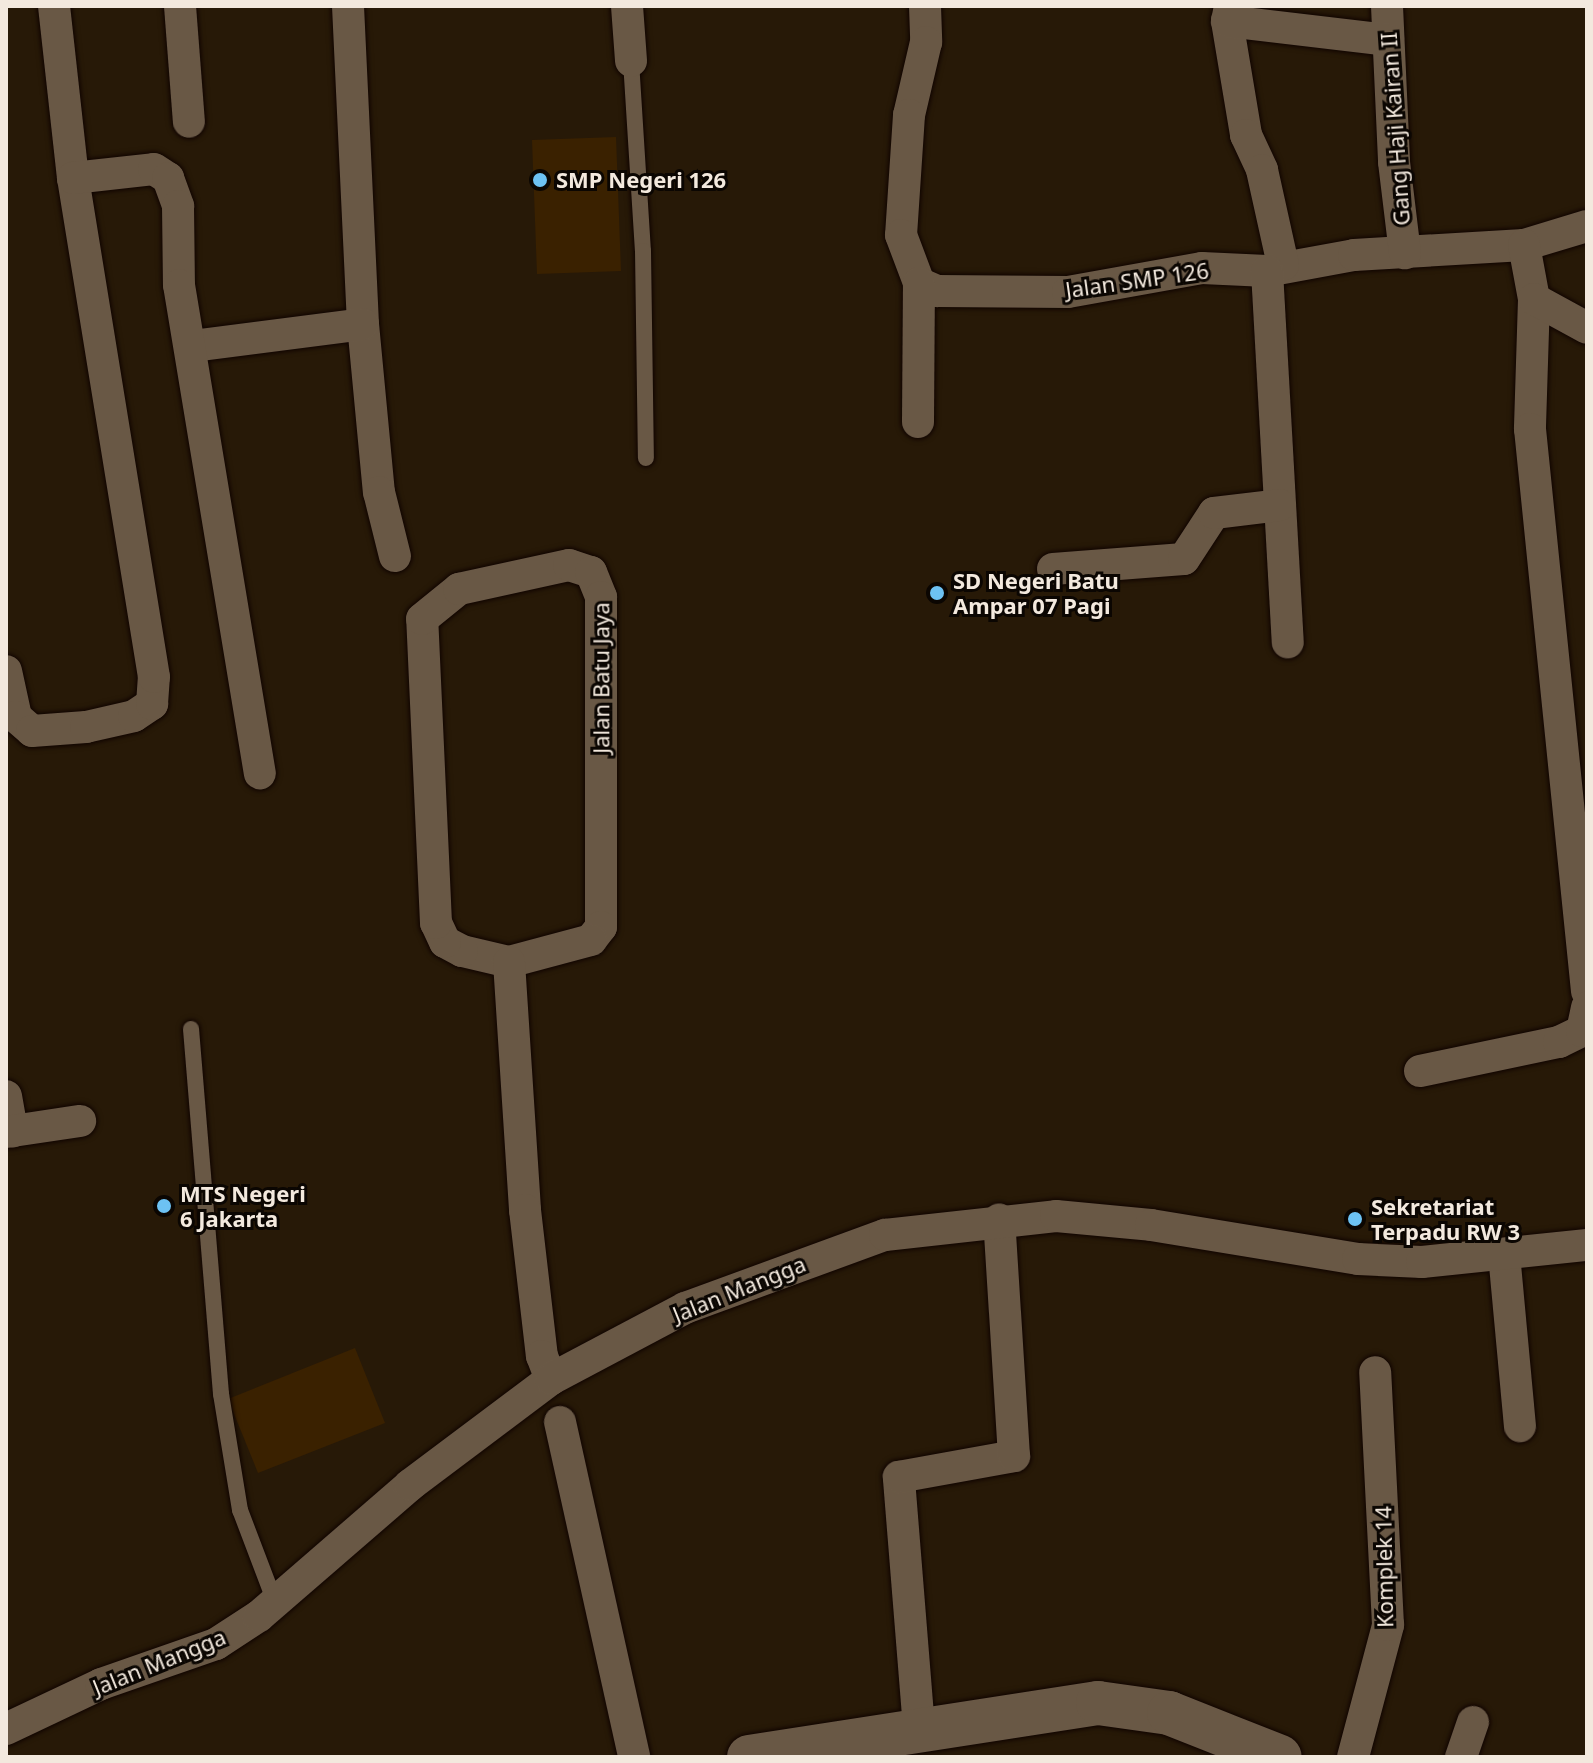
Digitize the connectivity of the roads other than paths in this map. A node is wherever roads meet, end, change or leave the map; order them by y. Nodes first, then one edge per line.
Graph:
1 (54, 6) edge
2 (180, 6) edge
3 (348, 6) edge
4 (627, 6) edge
5 (925, 6) edge
6 (1387, 6) edge
7 (1229, 13) edge
8 (1388, 40) junction
9 (631, 61) joint
10 (189, 122) dead end
11 (73, 178) junction
12 (1587, 226) edge
13 (1524, 245) junction
14 (1405, 253) junction
15 (1275, 268) junction
16 (919, 283) junction
17 (1534, 299) junction
18 (363, 324) junction
19 (1587, 328) edge
20 (192, 346) junction
21 (918, 422) dead end
22 (646, 458) dead end
23 (1280, 505) junction
24 (395, 556) dead end
25 (1053, 569) dead end
26 (1288, 642) dead end
27 (6, 671) edge
28 (260, 773) dead end
29 (509, 962) junction
30 (1587, 991) edge
31 (1587, 1008) edge
32 (191, 1029) dead end
33 (1420, 1071) dead end
34 (6, 1096) edge
35 (80, 1121) dead end
36 (9, 1131) edge
37 (999, 1219) junction
38 (1587, 1245) edge
39 (1504, 1254) junction
40 (1375, 1372) dead end
41 (551, 1379) junction
42 (560, 1422) dead end
43 (1520, 1426) dead end
44 (275, 1602) junction
45 (1473, 1722) dead end
46 (919, 1728) junction
47 (6, 1729) edge
48 (634, 1757) edge
49 (749, 1757) edge
50 (1280, 1757) edge
51 (1353, 1757) edge
52 (1461, 1757) edge

1 - 11 street
2 - 10 street
3 - 18 street
4 - 9 street
5 - 16 street
6 - 8 street, Gang Haji Kairan II
7 - 8 street
7 - 15 street
8 - 14 street, Gang Haji Kairan II
9 - 22 lane
11 - 20 street
11 - 27 street
12 - 13 street, Jalan SMP 126
13 - 14 street, Jalan SMP 126
13 - 17 street
14 - 15 street, Jalan SMP 126
15 - 16 street, Jalan SMP 126
15 - 23 street
16 - 21 street
17 - 19 street
17 - 30 street
18 - 20 street
18 - 24 street
20 - 28 street
23 - 25 street
23 - 26 street
29 - 29 street, Jalan Batu Jaya
29 - 41 street
31 - 33 street
32 - 44 lane
34 - 36 street
35 - 36 street
37 - 39 street, Jalan Mangga
37 - 41 street, Jalan Mangga
37 - 46 street
38 - 39 street, Jalan Mangga
39 - 43 street
40 - 51 street, Komplek 14
41 - 44 street, Jalan Mangga
42 - 48 street
44 - 47 street, Jalan Mangga
45 - 52 street
46 - 49 street
46 - 50 street

